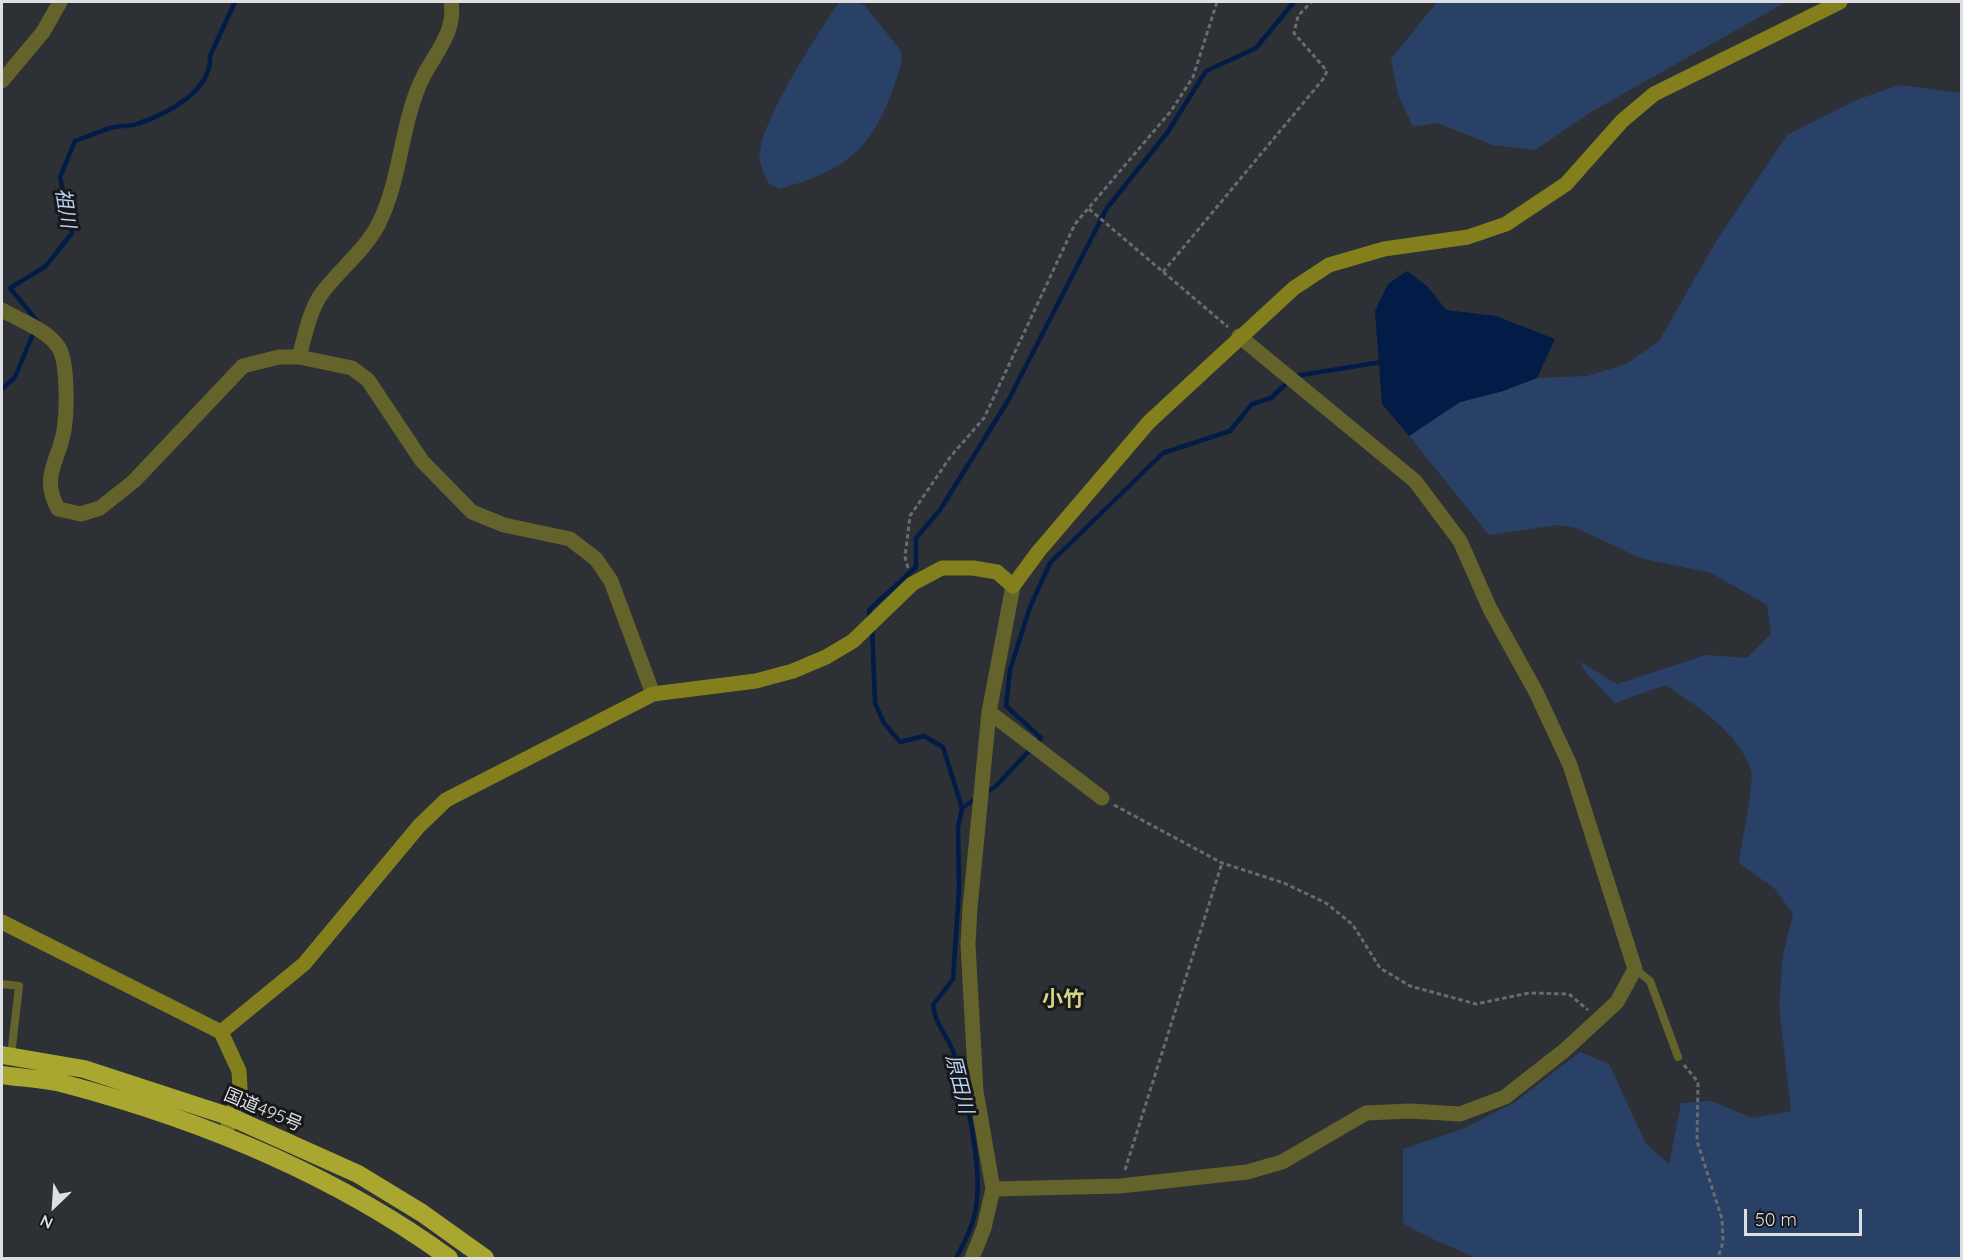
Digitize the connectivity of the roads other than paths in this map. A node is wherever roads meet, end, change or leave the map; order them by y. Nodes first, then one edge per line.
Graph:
1 (60, 2) edge
2 (451, 2) edge
3 (1840, 2) edge
4 (2, 81) edge
5 (2, 310) edge
6 (1239, 336) junction
7 (299, 357) junction
8 (1012, 586) junction
9 (653, 694) junction
10 (989, 712) junction
11 (1102, 798) road end
12 (2, 922) edge
13 (1635, 969) junction
14 (2, 984) edge
15 (221, 1032) junction
16 (6, 1056) edge
17 (1677, 1057) road end
18 (2, 1075) edge
19 (231, 1117) junction
20 (225, 1135) junction
21 (993, 1189) junction
22 (449, 1258) edge
23 (485, 1258) edge
24 (972, 1258) edge

1 - 4 street
2 - 7 street
3 - 6 street
5 - 7 street
6 - 8 street
6 - 13 street
7 - 9 street
8 - 9 street
8 - 10 street
9 - 15 street
10 - 11 street
10 - 21 street
12 - 15 street
13 - 17 lane
13 - 21 street
14 - 16 lane
15 - 19 street
16 - 19 highway, 国道495号
18 - 20 highway, 国道495号
19 - 20 street
19 - 23 highway, 国道495号
20 - 22 highway, 国道495号
21 - 24 street

